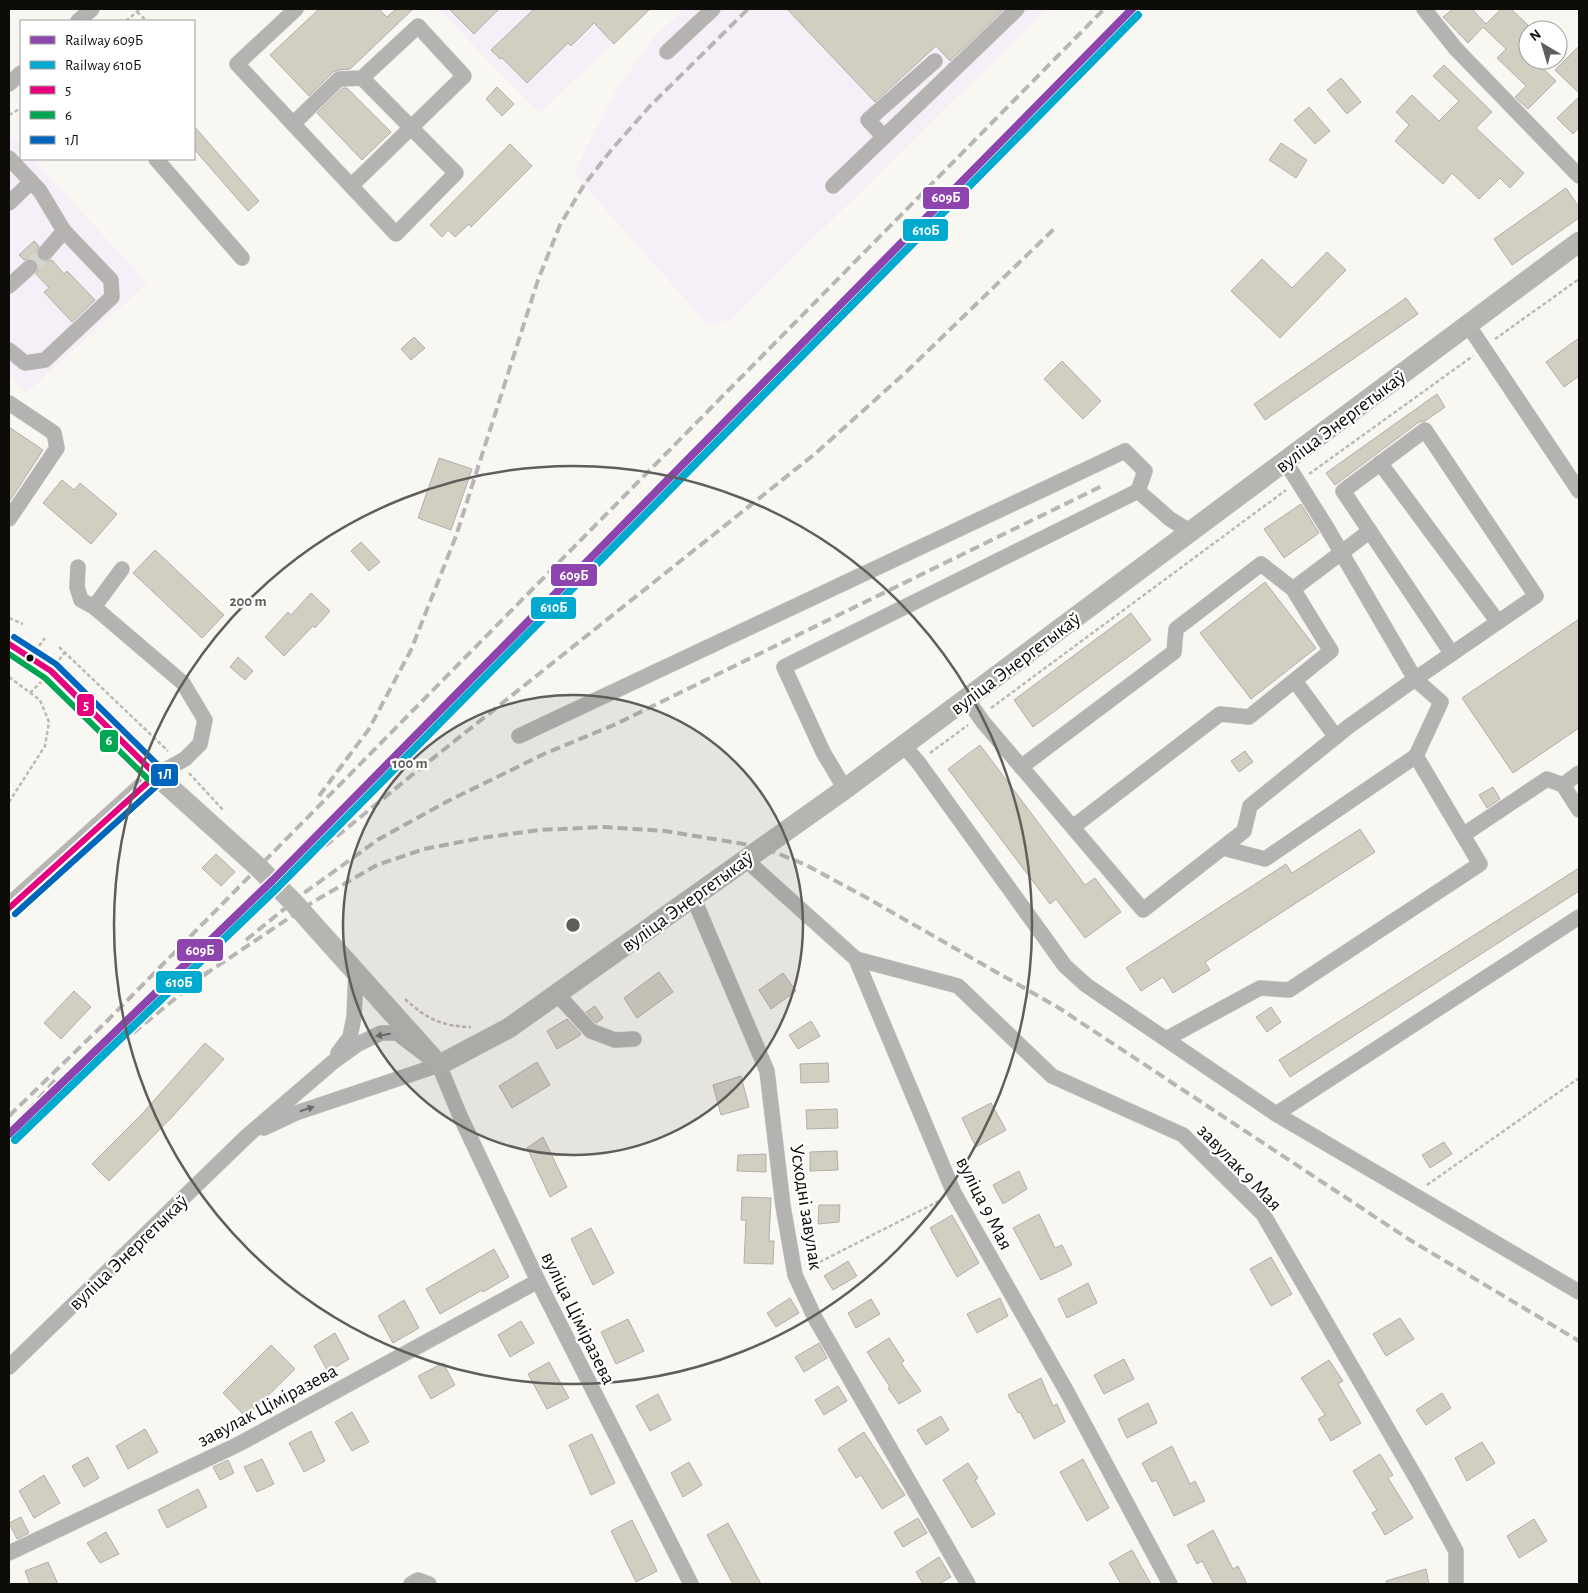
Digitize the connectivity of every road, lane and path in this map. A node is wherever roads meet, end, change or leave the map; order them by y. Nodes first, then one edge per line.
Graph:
1 (92, 9) edge
2 (140, 9) edge
3 (296, 9) edge
4 (713, 9) edge
5 (1016, 9) edge
6 (1426, 9) edge
7 (137, 12) junction
8 (79, 20) edge
9 (127, 20) edge
10 (145, 20) edge
11 (667, 52) dead end
12 (935, 61) dead end
13 (20, 74) edge
14 (362, 78) junction
15 (9, 84) edge
16 (20, 109) edge
17 (9, 115) edge
18 (293, 124) junction
19 (410, 127) junction
20 (884, 137) junction
21 (9, 158) edge
22 (157, 160) edge
23 (1579, 176) edge
24 (31, 182) junction
25 (351, 186) junction
26 (833, 186) dead end
27 (9, 203) edge
28 (64, 231) junction
29 (1579, 242) edge
30 (45, 253) tunnel mouth
31 (242, 258) dead end
32 (30, 267) tunnel mouth
33 (1579, 279) edge
34 (9, 286) edge
35 (1468, 325) junction
36 (1484, 347) junction
37 (9, 350) edge
38 (9, 403) edge
39 (1285, 461) junction
40 (1380, 464) junction
41 (1298, 482) junction
42 (1138, 491) junction
43 (1579, 491) edge
44 (9, 519) edge
45 (1370, 531) junction
46 (1191, 532) junction
47 (1341, 553) junction
48 (78, 567) dead end
49 (122, 569) dead end
50 (1293, 589) junction
51 (94, 607) junction
52 (9, 618) edge
53 (1498, 622) junction
54 (23, 624) dead end
55 (9, 644) edge
56 (59, 647) dead end
57 (1452, 654) junction
58 (9, 677) edge
59 (1415, 679) junction
60 (1294, 681) junction
61 (967, 699) junction
62 (979, 716) junction
63 (519, 736) dead end
64 (1336, 737) junction
65 (904, 746) junction
66 (1416, 756) junction
67 (180, 762) junction
68 (918, 762) junction
69 (1021, 767) junction
70 (1579, 773) edge
71 (156, 775) junction
72 (1563, 785) junction
73 (845, 789) junction
74 (9, 802) edge
75 (1579, 810) edge
76 (227, 814) dead end
77 (1073, 827) junction
78 (1463, 835) junction
79 (1223, 848) junction
80 (746, 860) junction
81 (693, 897) junction
82 (9, 908) edge
83 (1579, 917) edge
84 (856, 958) junction
85 (356, 971) junction
86 (399, 992) dead end
87 (557, 994) junction
88 (477, 1027) dead end
89 (634, 1039) dead end
90 (1166, 1039) junction
91 (333, 1062) junction
92 (439, 1065) junction
93 (1579, 1078) edge
94 (1276, 1114) junction
95 (247, 1136) junction
96 (954, 1194) junction
97 (1413, 1195) junction
98 (795, 1274) junction
99 (538, 1281) junction
100 (1579, 1292) edge
101 (9, 1367) edge
102 (9, 1553) edge
103 (411, 1584) edge
104 (428, 1584) edge
105 (691, 1584) edge
106 (968, 1584) edge
107 (1170, 1584) edge
108 (1456, 1584) edge

1 - 8 street
2 - 7 path
3 - 18 street
4 - 11 street
5 - 20 street
6 - 23 street
7 - 9 path
7 - 10 path
12 - 20 street
13 - 15 street
14 - 18 street
14 - 19 street
14 - 19 street
16 - 17 path
18 - 25 street
19 - 25 street
19 - 25 street
20 - 26 street
21 - 24 street
22 - 31 street
24 - 27 street
24 - 28 street
28 - 30 street
28 - 37 street
29 - 35 main road, вуліца Энергетыкаў
32 - 34 street
33 - 36 path
35 - 36 street
35 - 39 main road, вуліца Энергетыкаў
36 - 41 path
36 - 43 street
38 - 44 street
39 - 41 street
39 - 46 main road, вуліца Энергетыкаў
40 - 45 street
40 - 53 street
40 - 53 street
41 - 47 street
41 - 62 path
42 - 46 street
42 - 63 street
42 - 73 street
45 - 47 street
45 - 57 street
46 - 61 main road, вуліца Энергетыкаў
47 - 50 street
47 - 59 street
48 - 51 street
49 - 51 street
50 - 60 street
50 - 69 street
51 - 67 street
52 - 54 path
53 - 57 street
55 - 71 street
56 - 67 path
57 - 59 street
58 - 74 path
59 - 64 street
59 - 66 street
60 - 64 street
60 - 77 street
61 - 62 street
61 - 65 main road, вуліца Энергетыкаў
62 - 68 path
62 - 69 street
64 - 79 street
65 - 68 street
65 - 73 main road, вуліца Энергетыкаў
66 - 78 street
66 - 79 street
67 - 71 street
67 - 76 path
68 - 90 street
69 - 77 street
70 - 72 street
71 - 82 main road
71 - 85 main road
72 - 75 street
72 - 78 street
73 - 80 main road, вуліца Энергетыкаў
77 - 79 street
78 - 90 street
80 - 81 main road, вуліца Энергетыкаў
80 - 84 street, вуліца 9 Мая
81 - 87 main road, вуліца Энергетыкаў
81 - 98 street, Усходні завулак
83 - 94 street
84 - 96 street, вуліца 9 Мая
84 - 108 street, завулак 9 Мая
85 - 91 street
85 - 92 main road
86 - 88 path
87 - 89 street
87 - 92 main road, вуліца Энергетыкаў
90 - 94 street
92 -> 91 street
91 - 95 street
95 -> 92 street
92 - 99 street, вуліца Ціміразева
93 - 97 path
94 - 97 street
95 - 101 street, вуліца Энергетыкаў
96 - 98 path
96 - 107 street, вуліца 9 Мая
97 - 100 street
98 - 106 street, Усходні завулак
99 - 102 street, завулак Ціміразева
99 - 105 street, вуліца Ціміразева
103 - 104 street

